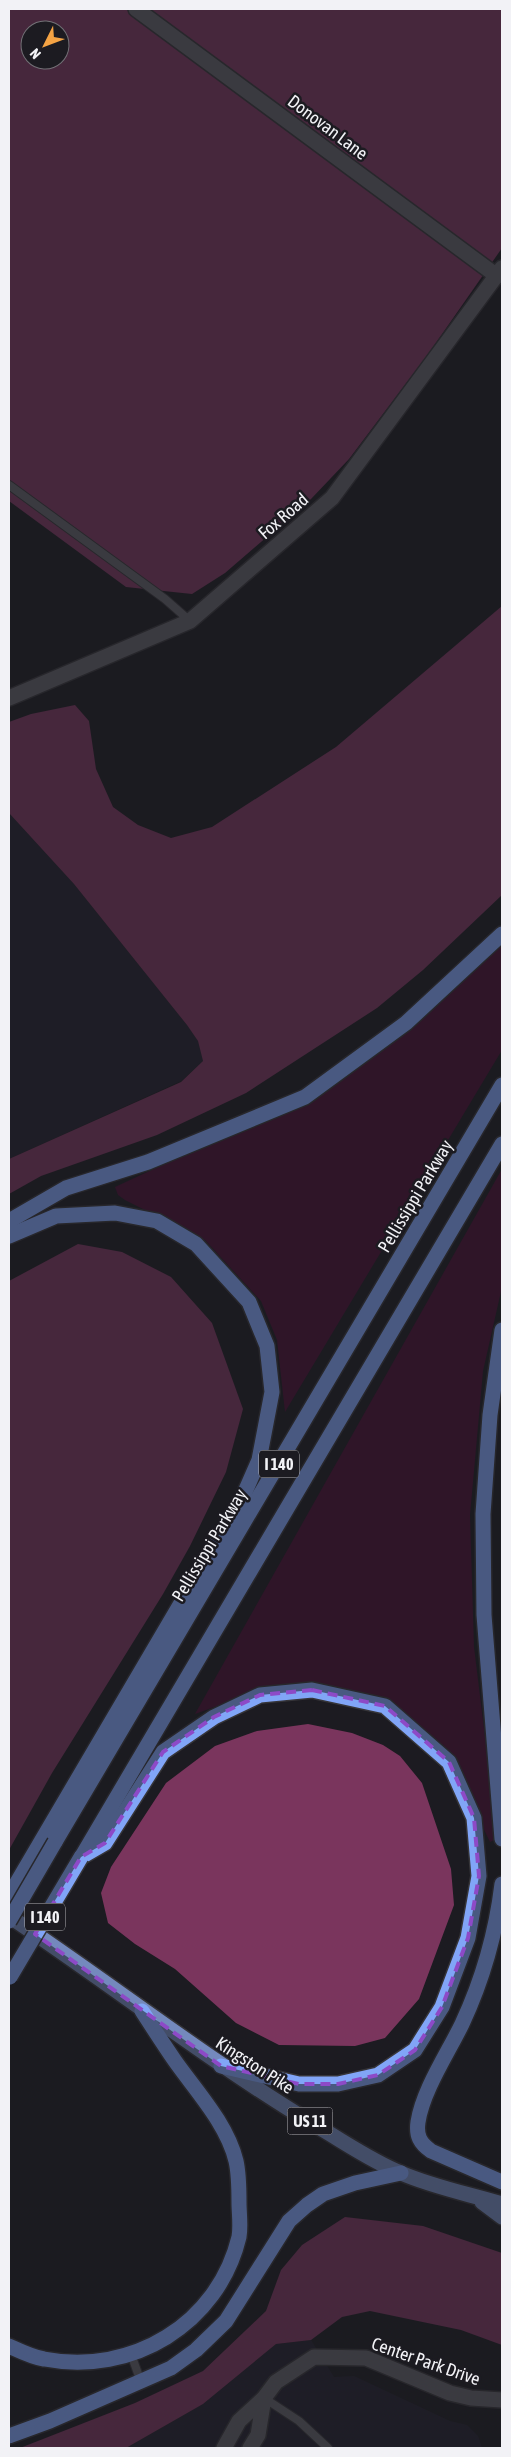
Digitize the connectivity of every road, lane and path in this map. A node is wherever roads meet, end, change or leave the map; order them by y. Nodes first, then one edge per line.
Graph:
1 (136, 9) edge
2 (500, 272) edge
3 (9, 485) edge
4 (190, 621) junction
5 (9, 698) edge
6 (502, 934) edge
7 (502, 1085) edge
8 (502, 1144) edge
9 (9, 1221) edge
10 (9, 1236) edge
11 (502, 1330) edge
12 (502, 1839) edge
13 (81, 1857) junction
14 (502, 1884) edge
15 (11, 1892) edge
16 (9, 1916) edge
17 (9, 1921) edge
18 (9, 1978) edge
19 (142, 2011) junction
20 (221, 2066) junction
21 (401, 2173) junction
22 (502, 2182) edge
23 (473, 2195) junction
24 (502, 2204) edge
25 (502, 2217) edge
26 (9, 2346) edge
27 (132, 2354) junction
28 (141, 2382) junction
29 (264, 2398) junction
30 (502, 2400) edge
31 (9, 2436) edge
32 (224, 2448) edge
33 (250, 2448) edge
34 (328, 2448) edge

1 - 2 street, Donovan Lane
2 - 4 street, Fox Road
3 - 4 lane
4 - 5 street, Fox Road
6 - 9 highway
7 - 17 highway, Pellissippi Parkway / I 140, bridge
8 - 13 highway, I 140
10 - 15 highway
11 - 12 highway
13 - 18 highway, I 140, bridge
13 - 20 highway
14 - 22 highway
16 - 19 main road, Kingston Pike / US 11
19 - 20 main road, Kingston Pike / US 11
19 - 27 highway
20 - 21 main road, Kingston Pike / US 11
21 - 23 main road, Kingston Pike / US 11
21 - 28 highway
23 - 24 main road, Kingston Pike / US 11
23 - 25 main road
26 - 27 highway
27 - 28 lane
28 - 31 highway
29 - 30 street, Center Park Drive
29 - 32 street, Center Park Drive
29 - 33 street
29 - 34 lane

